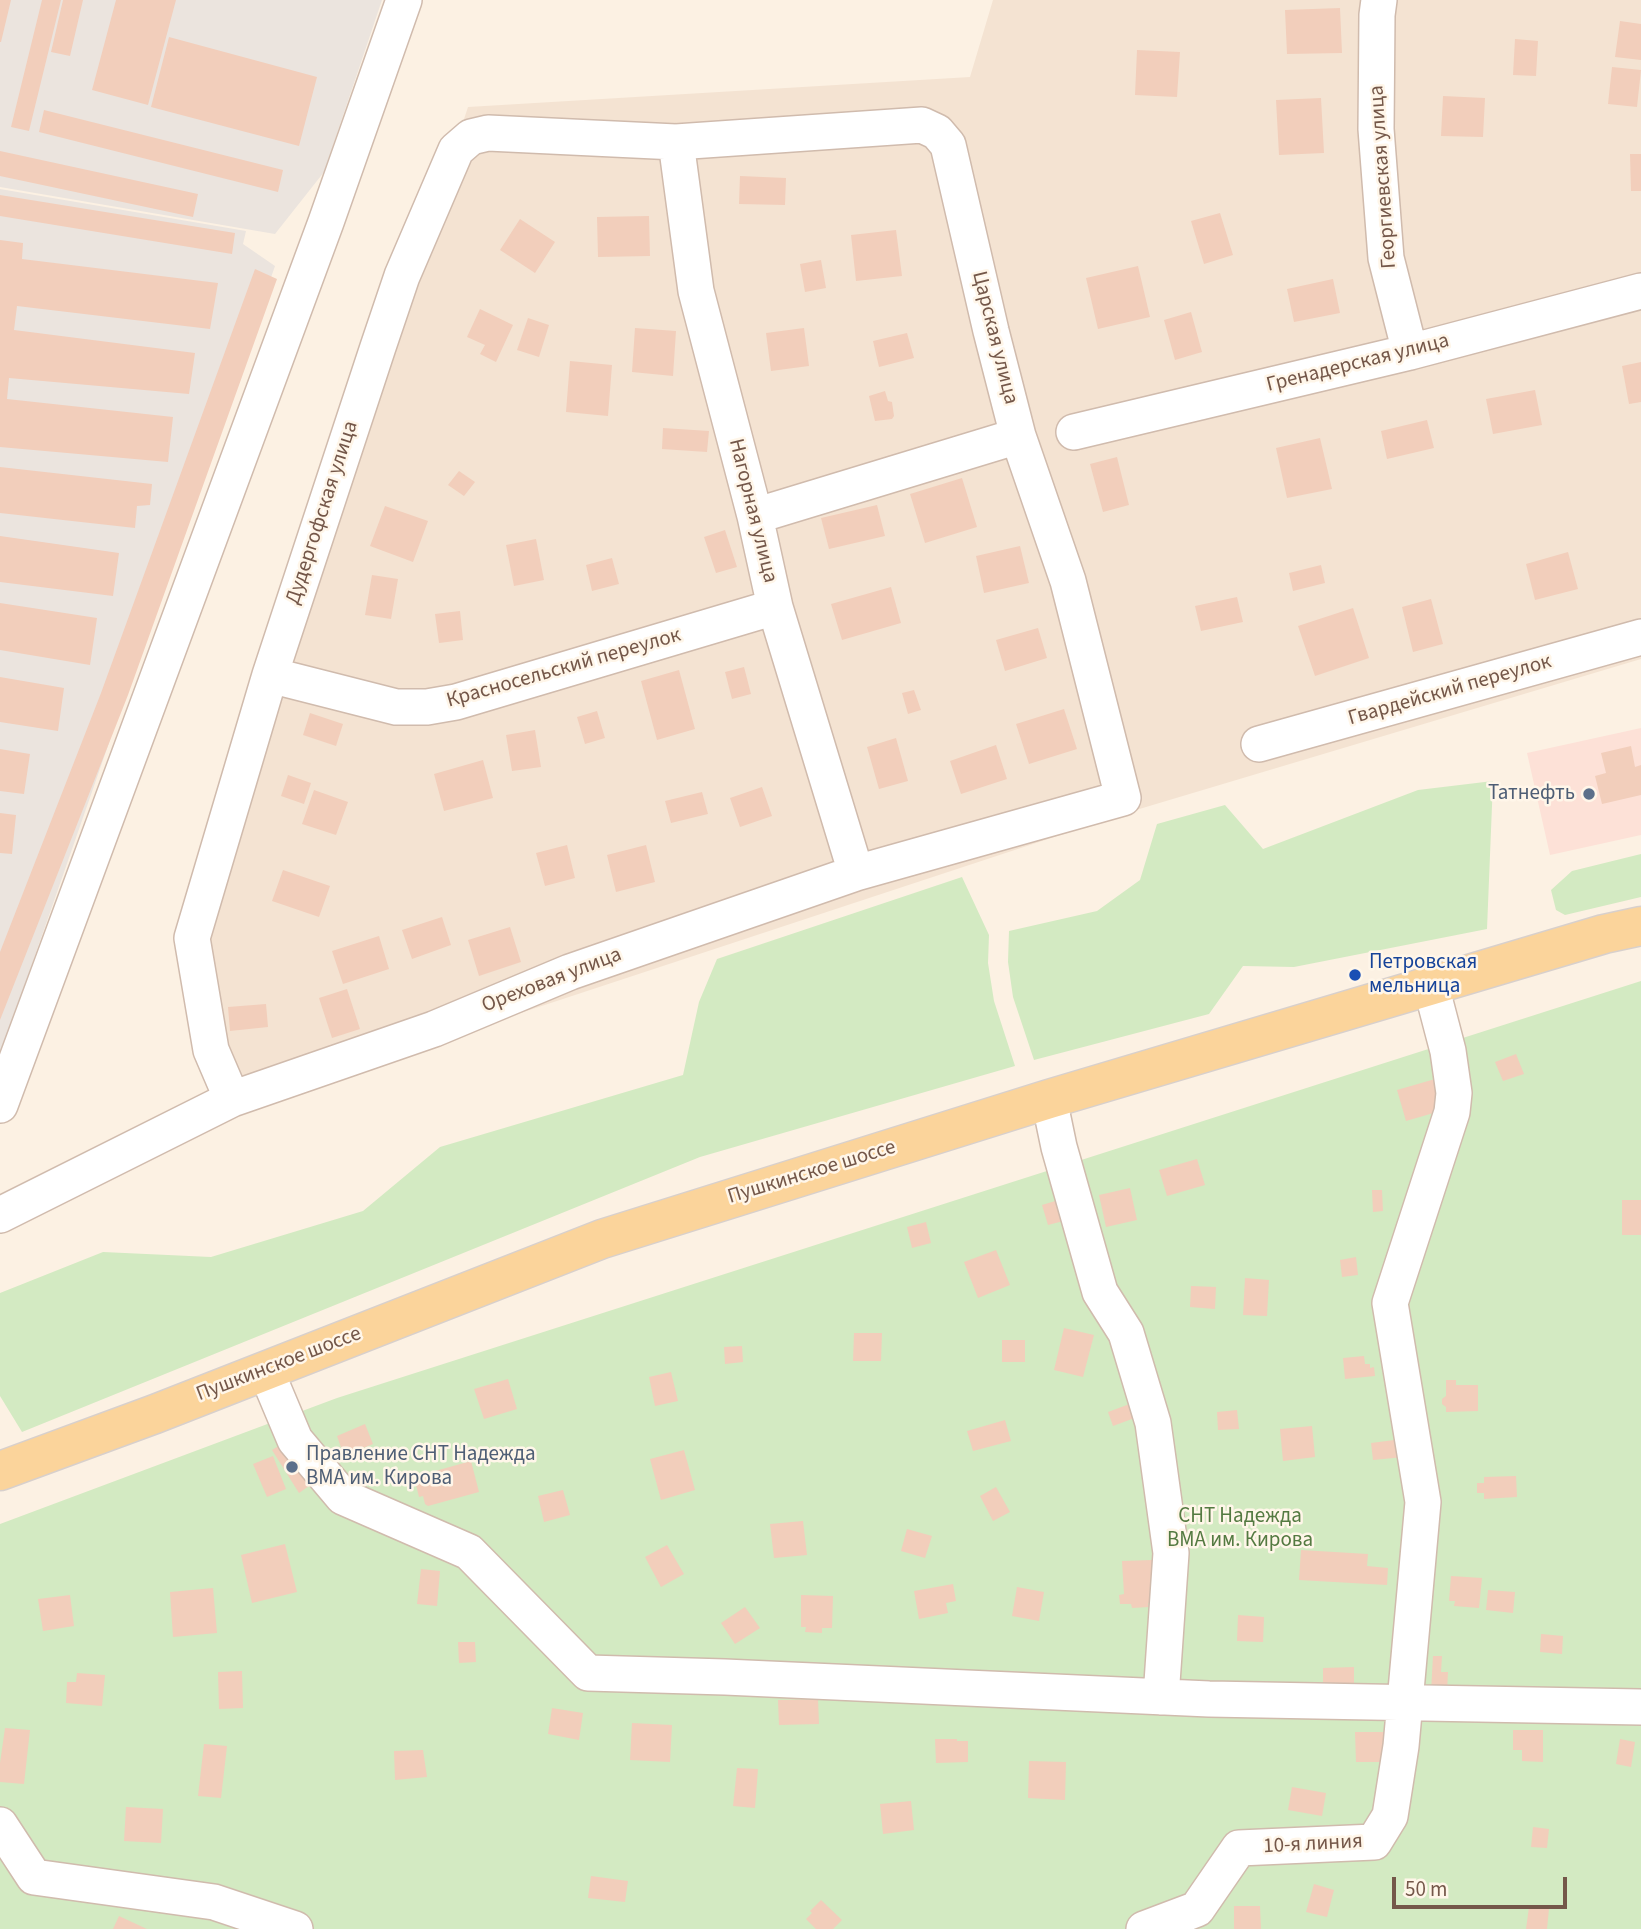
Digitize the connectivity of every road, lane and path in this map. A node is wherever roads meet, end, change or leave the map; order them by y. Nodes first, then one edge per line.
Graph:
1 (404, 0) edge
2 (1379, 0) edge
3 (676, 142) junction
4 (1641, 291) edge
5 (1410, 352) junction
6 (1074, 432) dead end
7 (1018, 436) junction
8 (755, 516) junction
9 (775, 607) junction
10 (1641, 637) edge
11 (270, 675) junction
12 (1259, 744) dead end
13 (1123, 797) joint
14 (856, 873) junction
15 (1641, 926) edge
16 (1431, 986) junction
17 (232, 1099) junction
18 (1049, 1099) junction
19 (0, 1105) edge
20 (0, 1215) edge
21 (266, 1371) junction
22 (0, 1471) edge
23 (1161, 1697) junction
24 (1405, 1704) junction
25 (1641, 1707) edge
26 (0, 1825) edge
27 (295, 1929) edge
28 (1144, 1929) edge

1 - 19 street
2 - 5 street, Георгиевская улица
3 - 7 street, Царская улица
3 - 8 street, Нагорная улица
3 - 11 street, Дудергофская улица
4 - 5 street, Гренадерская улица
5 - 6 street, Гренадерская улица
7 - 8 street
7 - 13 street, Царская улица
8 - 9 street, Нагорная улица
9 - 11 street, Красносельский переулок
9 - 14 street, Нагорная улица
10 - 12 street, Гвардейский переулок
11 - 17 street, Дудергофская улица
13 - 14 street, Ореховая улица
14 - 17 street, Ореховая улица
15 - 16 main road, Пушкинское шоссе
16 - 18 main road, Пушкинское шоссе
16 - 24 street
17 - 20 street, Ореховая улица
18 - 21 main road, Пушкинское шоссе
18 - 23 street
21 - 22 main road, Пушкинское шоссе
21 - 23 street
23 - 24 street
24 - 25 street
24 - 28 street, 10-я линия
26 - 27 street

